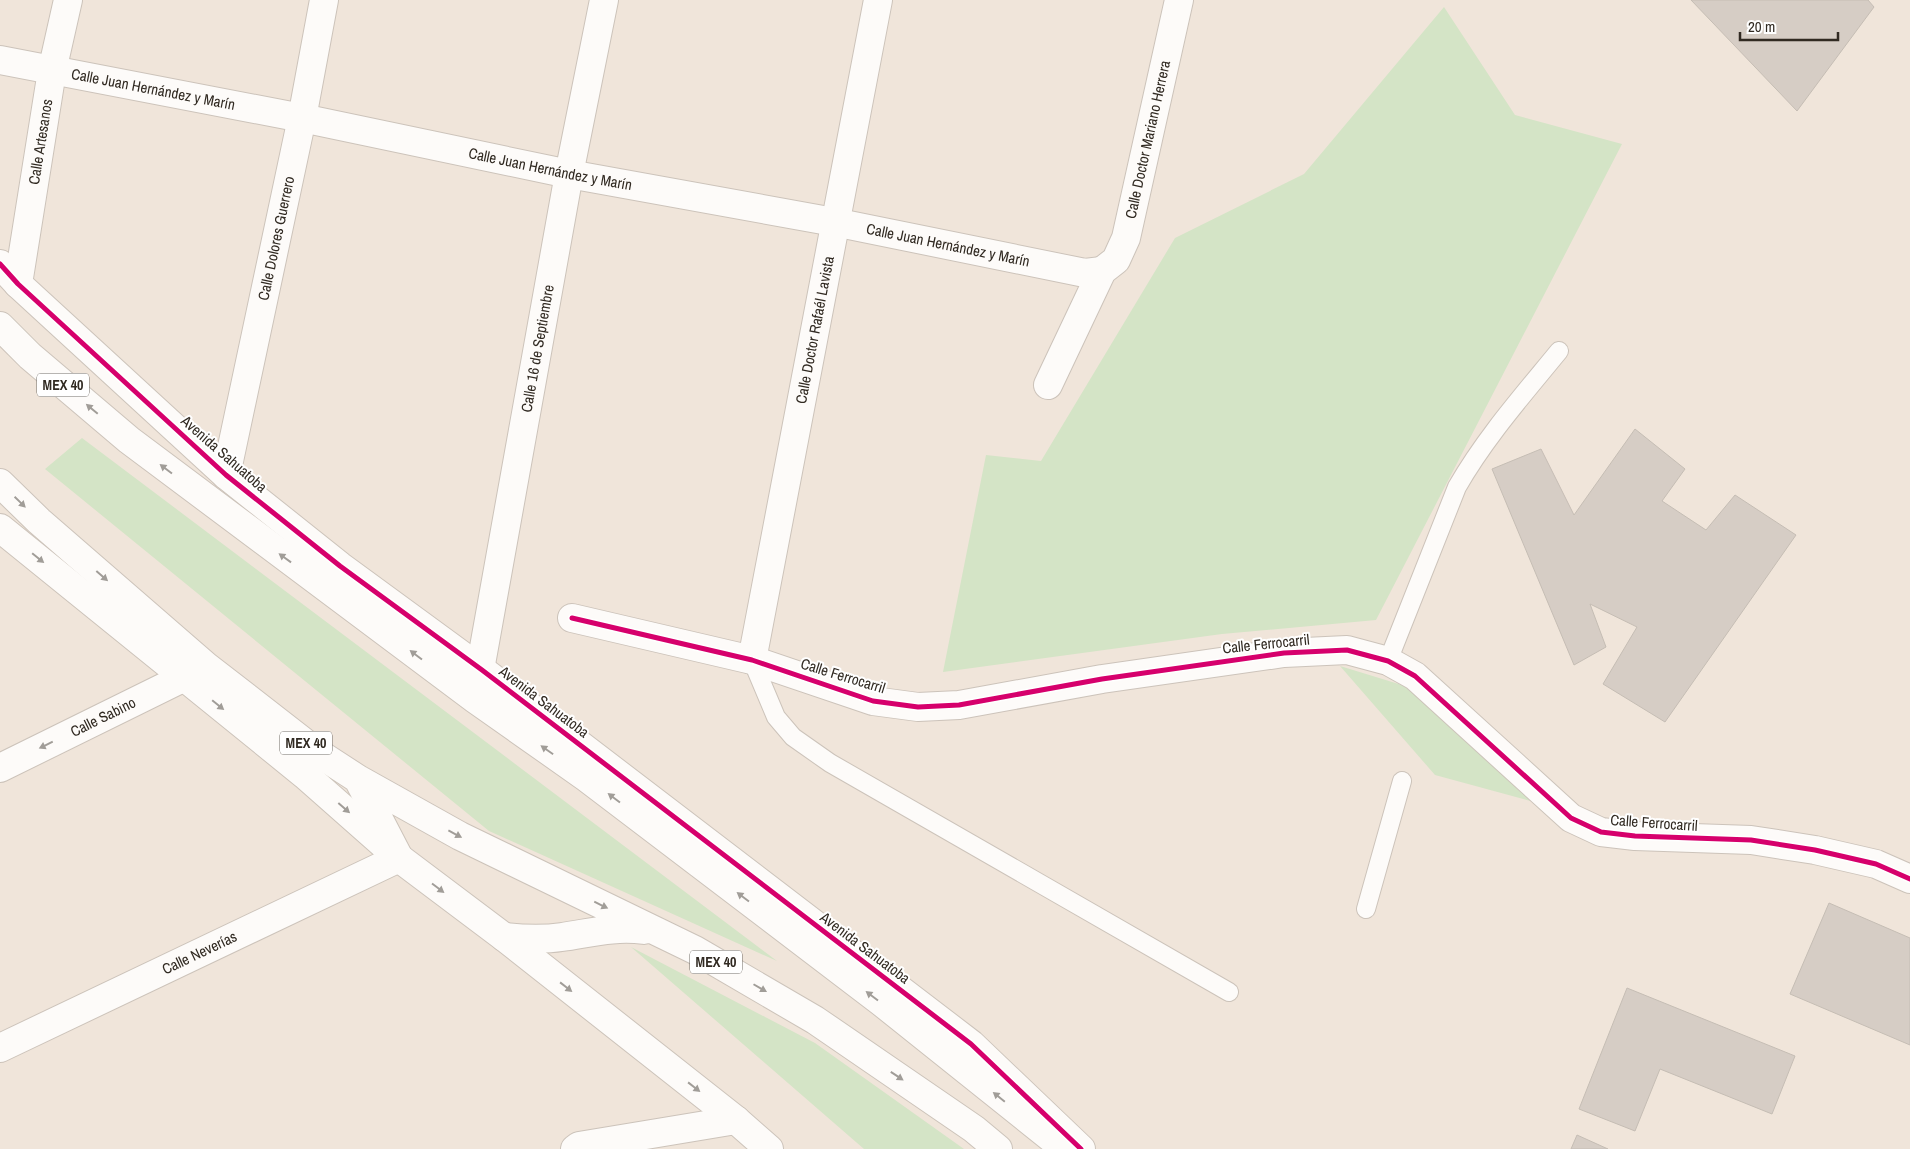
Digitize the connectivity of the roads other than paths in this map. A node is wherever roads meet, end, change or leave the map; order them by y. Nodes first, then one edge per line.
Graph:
1 (68, 0) edge
2 (324, 0) edge
3 (604, 0) edge
4 (878, 0) edge
5 (1179, 0) edge
6 (0, 60) edge
7 (52, 71) junction
8 (302, 118) junction
9 (570, 174) junction
10 (834, 222) junction
11 (0, 264) edge
12 (1102, 271) junction
13 (18, 284) junction
14 (0, 326) edge
15 (1559, 351) dead end
16 (1048, 385) dead end
17 (226, 475) junction
18 (0, 484) edge
19 (0, 528) edge
20 (572, 618) dead end
21 (752, 660) junction
22 (1388, 661) junction
23 (482, 670) junction
24 (195, 672) junction
25 (475, 698) junction
26 (0, 768) edge
27 (358, 779) junction
28 (1402, 781) dead end
29 (399, 858) junction
30 (1910, 879) edge
31 (1366, 909) dead end
32 (656, 931) junction
33 (504, 937) junction
34 (1229, 992) dead end
35 (0, 1048) edge
36 (736, 1120) junction
37 (575, 1149) edge
38 (768, 1149) edge
39 (998, 1149) edge
40 (1065, 1149) edge
41 (1081, 1149) edge

1 - 7 street, Calle Artesanos
2 - 8 street, Calle Dolores Guerrero
3 - 9 street, Calle 16 de Septiembre
4 - 10 street, Calle Doctor Rafaél Lavista
5 - 12 street, Calle Doctor Mariano Herrera
6 - 7 street, Calle Juan Hernández y Marín
7 - 8 street, Calle Juan Hernández y Marín
7 - 13 street, Calle Artesanos
8 - 9 street, Calle Juan Hernández y Marín
8 - 17 street, Calle Dolores Guerrero
9 - 10 street, Calle Juan Hernández y Marín
9 - 23 street, Calle 16 de Septiembre
10 - 12 street, Calle Juan Hernández y Marín
10 - 21 street, Calle Doctor Rafaél Lavista
11 - 13 street, Avenida Sahuatoba
12 - 16 street, Calle Doctor Mariano Herrera
13 - 17 street, Avenida Sahuatoba
25 -> 14 street, MEX 40
15 - 22 lane
17 - 23 street, Avenida Sahuatoba
18 -> 24 street, MEX 40
19 -> 24 street
20 - 21 street, Calle Ferrocarril
21 - 22 street, Calle Ferrocarril
21 - 34 lane
22 - 30 street, Calle Ferrocarril
23 - 25 street, Calle 16 de Septiembre
23 - 41 street, Avenida Sahuatoba
24 -> 26 street, Calle Sabino
24 - 27 street, MEX 40
24 -> 29 street
40 -> 25 street, MEX 40
27 - 29 street
27 -> 32 street, MEX 40
28 - 31 lane
29 -> 33 street
29 - 35 street, Calle Neverías
32 - 33 street
32 -> 39 street, MEX 40
33 -> 36 street
36 - 37 street
36 - 38 street

